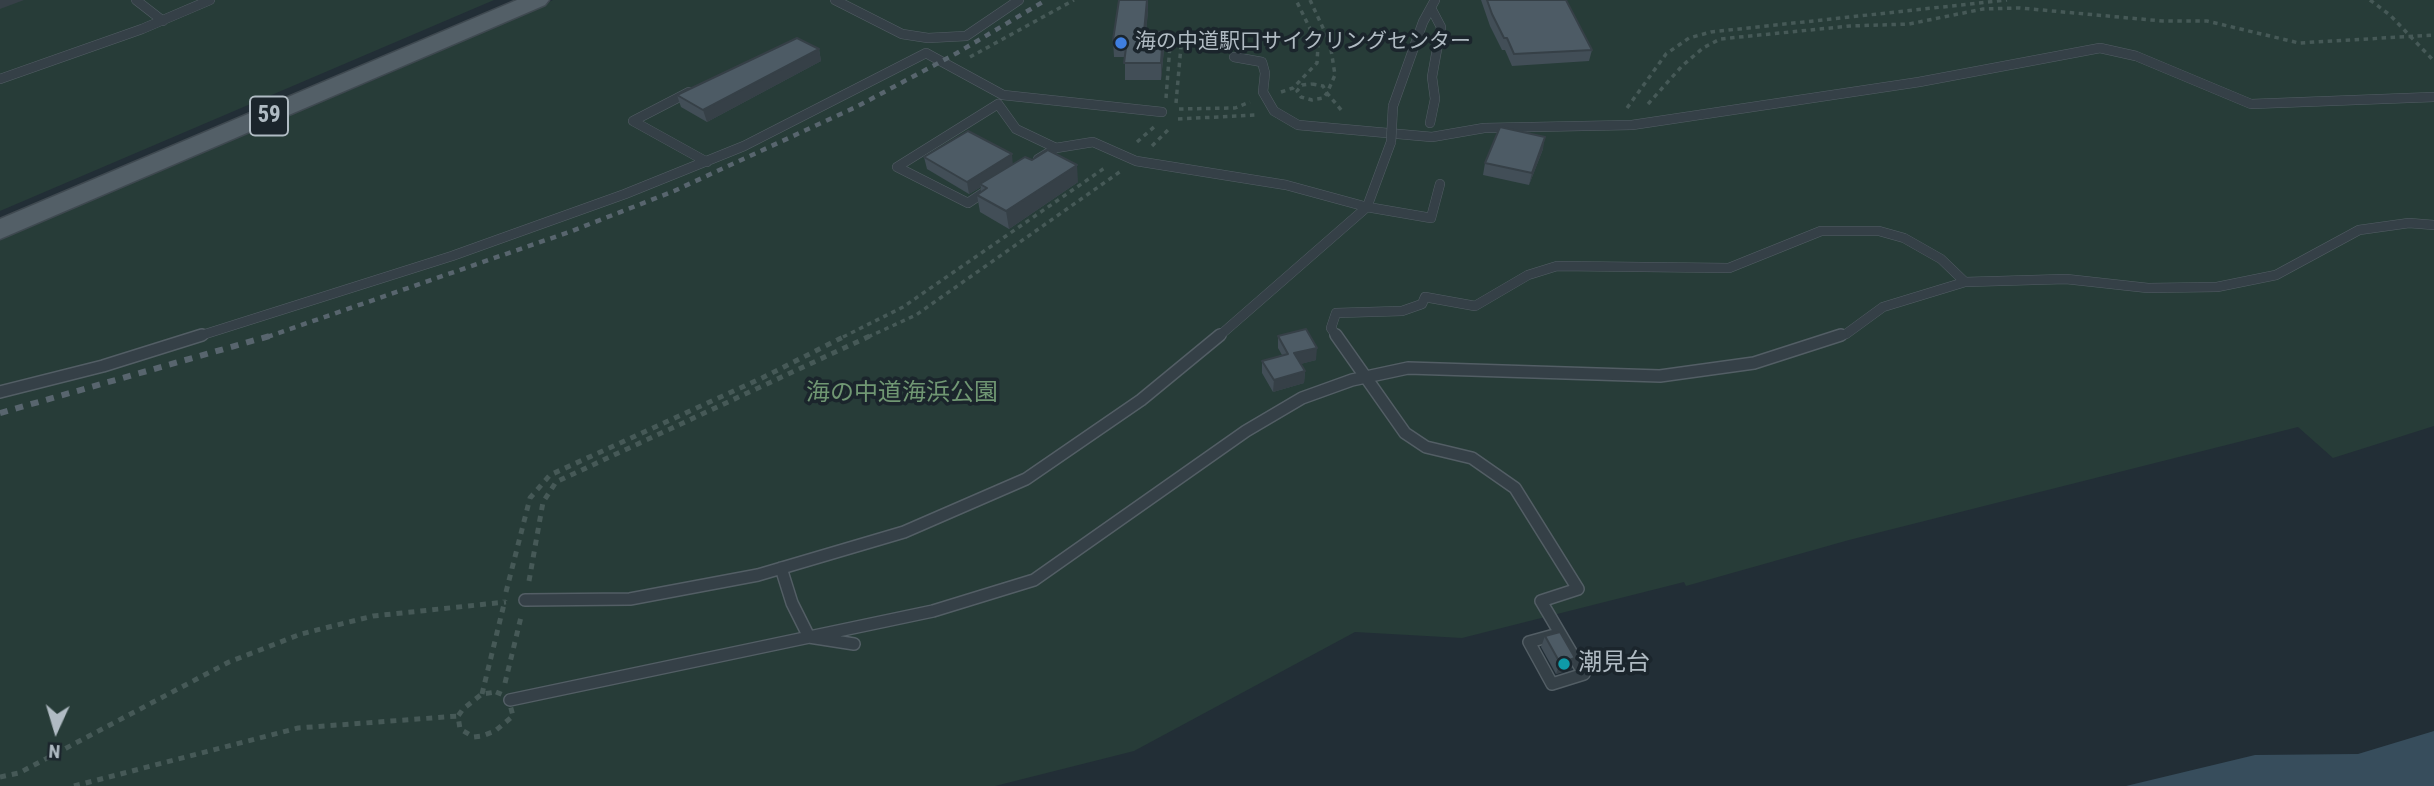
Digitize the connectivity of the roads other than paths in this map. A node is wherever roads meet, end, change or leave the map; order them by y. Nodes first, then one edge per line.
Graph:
1 (136, 0) edge
2 (210, 0) edge
3 (502, 0) edge
4 (537, 0) edge
5 (835, 0) edge
6 (1019, 0) edge
7 (1433, 4) edge
8 (163, 21) junction
9 (1234, 57) dead end
10 (0, 79) edge
11 (703, 85) edge
12 (2434, 97) edge
13 (1001, 99) junction
14 (1164, 111) road end
15 (1430, 123) dead end
16 (1056, 148) junction
17 (707, 162) junction
18 (1034, 162) edge
19 (1001, 182) edge
20 (1440, 184) dead end
21 (1367, 207) junction
22 (0, 217) edge
23 (2434, 225) edge
24 (0, 230) edge
25 (1965, 282) junction
26 (1367, 376) junction
27 (0, 392) edge
28 (781, 568) junction
29 (525, 600) road end
30 (1560, 634) junction
31 (809, 637) junction
32 (854, 644) dead end
33 (506, 697) road end

1 - 8 lane
2 - 8 lane
3 - 22 main road, 59
4 - 24 main road, 59
5 - 6 lane
7 - 15 lane
7 - 21 lane, bridge
8 - 10 lane
9 - 12 lane
11 - 17 lane
13 - 14 lane
13 - 16 lane
13 - 17 lane
13 - 19 lane
16 - 18 lane
16 - 21 lane
17 - 27 lane
20 - 21 lane
21 - 28 lane
23 - 25 lane
25 - 26 lane
25 - 26 lane
26 - 30 lane
26 - 31 lane
28 - 29 lane
28 - 31 lane
30 - 30 lane
31 - 32 lane
31 - 33 lane

